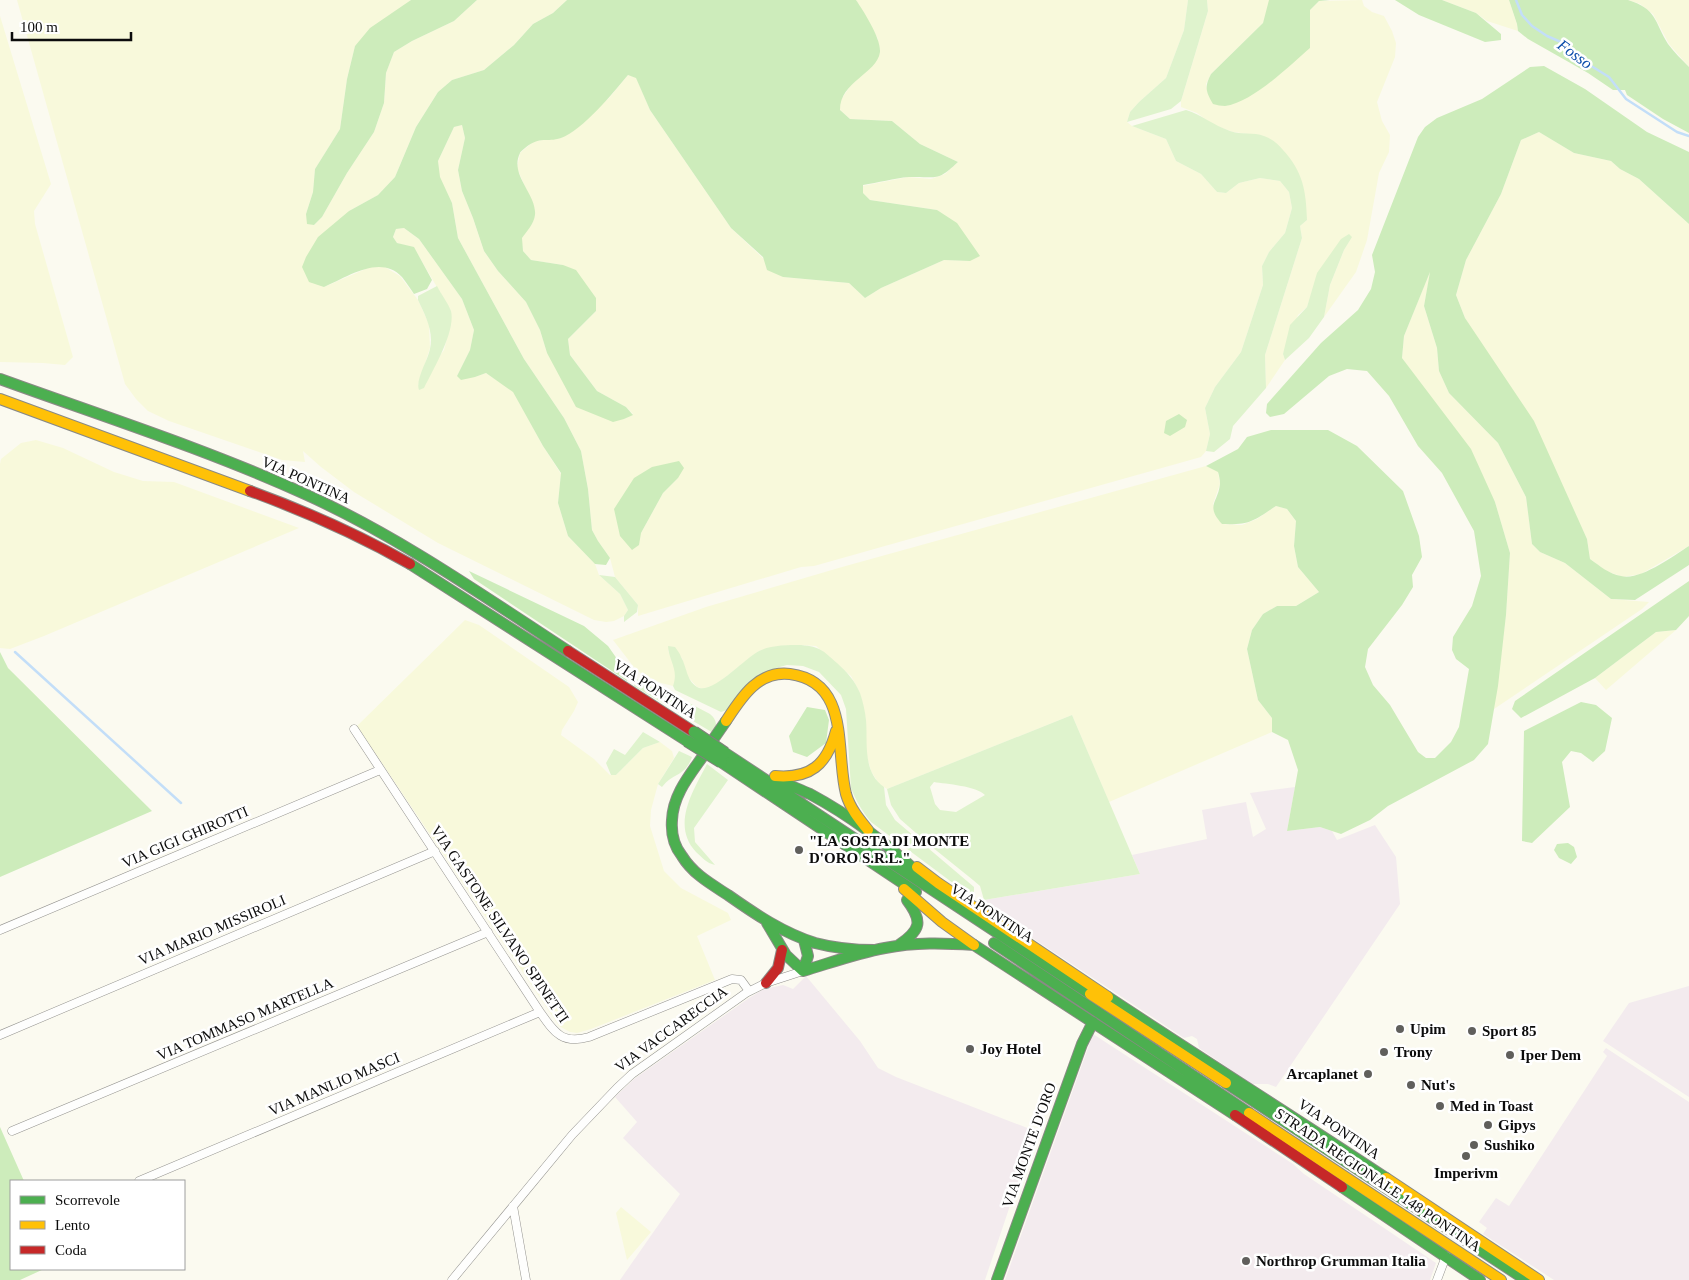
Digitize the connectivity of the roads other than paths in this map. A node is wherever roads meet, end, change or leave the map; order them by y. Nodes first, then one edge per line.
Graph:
1 (0, 379) edge
2 (0, 399) edge
3 (837, 720) junction
4 (354, 729) dead end
5 (691, 737) junction
6 (723, 758) junction
7 (380, 770) junction
8 (768, 776) junction
9 (868, 830) junction
10 (435, 851) junction
11 (898, 853) junction
12 (885, 871) junction
13 (940, 896) junction
14 (765, 920) junction
15 (0, 930) edge
16 (488, 932) junction
17 (804, 940) junction
18 (899, 945) junction
19 (974, 945) junction
20 (782, 950) junction
21 (875, 950) junction
22 (803, 971) junction
23 (766, 984) junction
24 (750, 991) junction
25 (540, 1012) junction
26 (1093, 1022) junction
27 (0, 1035) edge
28 (1252, 1101) joint
29 (1238, 1104) joint
30 (12, 1131) dead end
31 (141, 1180) edge
32 (513, 1206) junction
33 (1446, 1256) junction
34 (452, 1280) edge
35 (526, 1280) edge
36 (997, 1280) edge
37 (1437, 1280) edge
38 (1480, 1280) edge
39 (1501, 1280) edge
40 (1526, 1280) edge
41 (1539, 1280) edge

1 - 5 main road, VIA PONTINA
2 - 5 main road, VIA PONTINA
3 - 8 main road
3 - 9 main road
3 - 14 main road
4 - 7 street, VIA GASTONE SILVANO SPINETTI
5 - 6 main road, VIA PONTINA, bridge
6 - 8 main road
6 - 12 main road, VIA PONTINA
6 - 13 main road, VIA PONTINA
7 - 10 street, VIA GASTONE SILVANO SPINETTI
7 - 15 street, VIA GIGI GHIROTTI
8 - 9 main road
9 - 11 main road
10 - 16 street, VIA GASTONE SILVANO SPINETTI
10 - 27 street, VIA MARIO MISSIROLI
11 - 13 main road
11 - 41 main road, VIA PONTINA
12 - 18 main road
12 - 19 main road
12 - 29 main road, VIA PONTINA
13 - 28 main road, VIA PONTINA
14 - 17 main road
14 - 20 main road
16 - 25 street, VIA GASTONE SILVANO SPINETTI
16 - 30 street, VIA TOMMASO MARTELLA
17 - 21 main road
17 - 22 main road
18 - 19 main road, VIA VACCARECCIA
18 - 21 main road, VIA VACCARECCIA
19 - 26 main road
20 - 22 main road
20 - 23 main road
21 - 22 main road, VIA VACCARECCIA
22 - 23 street, VIA VACCARECCIA
23 - 24 street, VIA VACCARECCIA
24 - 25 street, VIA GASTONE SILVANO SPINETTI
24 - 32 street, VIA VACCARECCIA
25 - 31 street, VIA MANLIO MASCI
26 - 33 main road
26 - 36 main road, VIA MONTE D'ORO
28 - 40 main road, STRADA REGIONALE 148 PONTINA
29 - 39 main road, STRADA REGIONALE 148 PONTINA
32 - 34 street, VIA VACCARECCIA
32 - 35 street
33 - 37 street
33 - 38 main road

